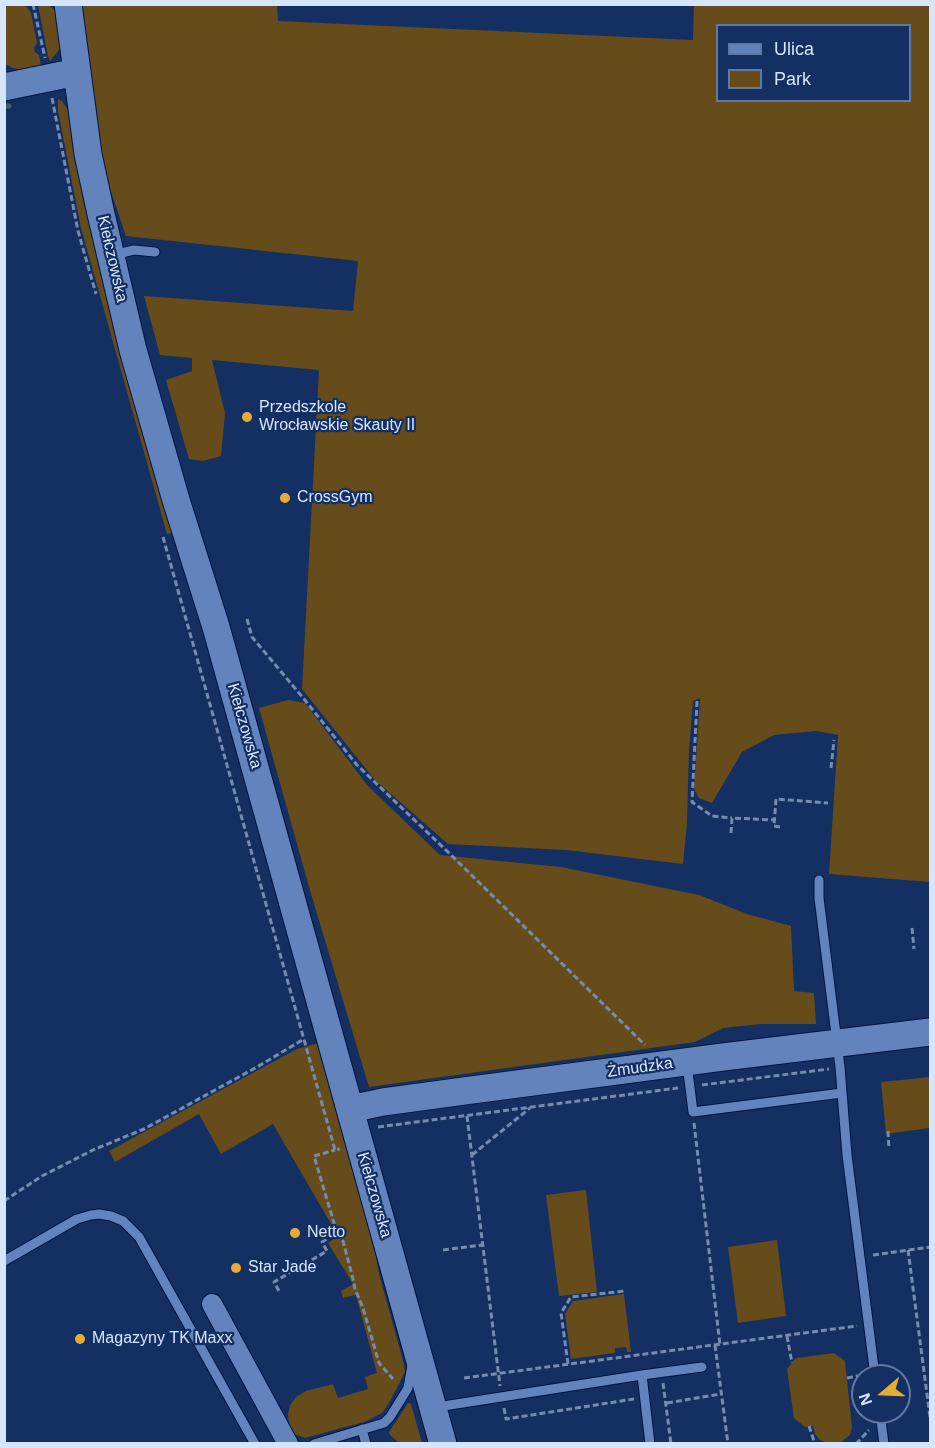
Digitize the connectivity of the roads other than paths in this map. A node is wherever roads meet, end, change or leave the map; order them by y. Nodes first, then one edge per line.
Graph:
1 (68, 4) edge
2 (77, 72) junction
3 (4, 87) edge
4 (155, 252) dead end
5 (111, 256) junction
6 (819, 880) dead end
7 (930, 1032) edge
8 (838, 1055) junction
9 (688, 1074) junction
10 (842, 1093) junction
11 (350, 1109) junction
12 (4, 1261) edge
13 (212, 1304) dead end
14 (416, 1345) junction
15 (873, 1364) edge
16 (702, 1367) dead end
17 (642, 1375) junction
18 (433, 1408) junction
19 (881, 1424) edge
20 (362, 1430) junction
21 (255, 1443) edge
22 (288, 1443) edge
23 (314, 1443) edge
24 (366, 1443) edge
25 (443, 1443) edge
26 (650, 1443) edge
27 (884, 1443) edge

1 - 2 street, Kiełczowska
2 - 3 street
2 - 5 street, Kiełczowska
4 - 5 lane
5 - 11 street, Kiełczowska
6 - 8 lane
7 - 8 street, Żmudzka
8 - 9 street, Żmudzka
8 - 10 lane
9 - 10 lane
9 - 11 street, Żmudzka
10 - 15 lane
11 - 14 street, Kiełczowska
12 - 21 lane
13 - 22 street
14 - 18 street, Kiełczowska
14 - 20 lane
16 - 17 lane
17 - 18 lane
17 - 26 lane
18 - 25 street, Kiełczowska
19 - 27 lane
20 - 23 lane
20 - 24 lane

